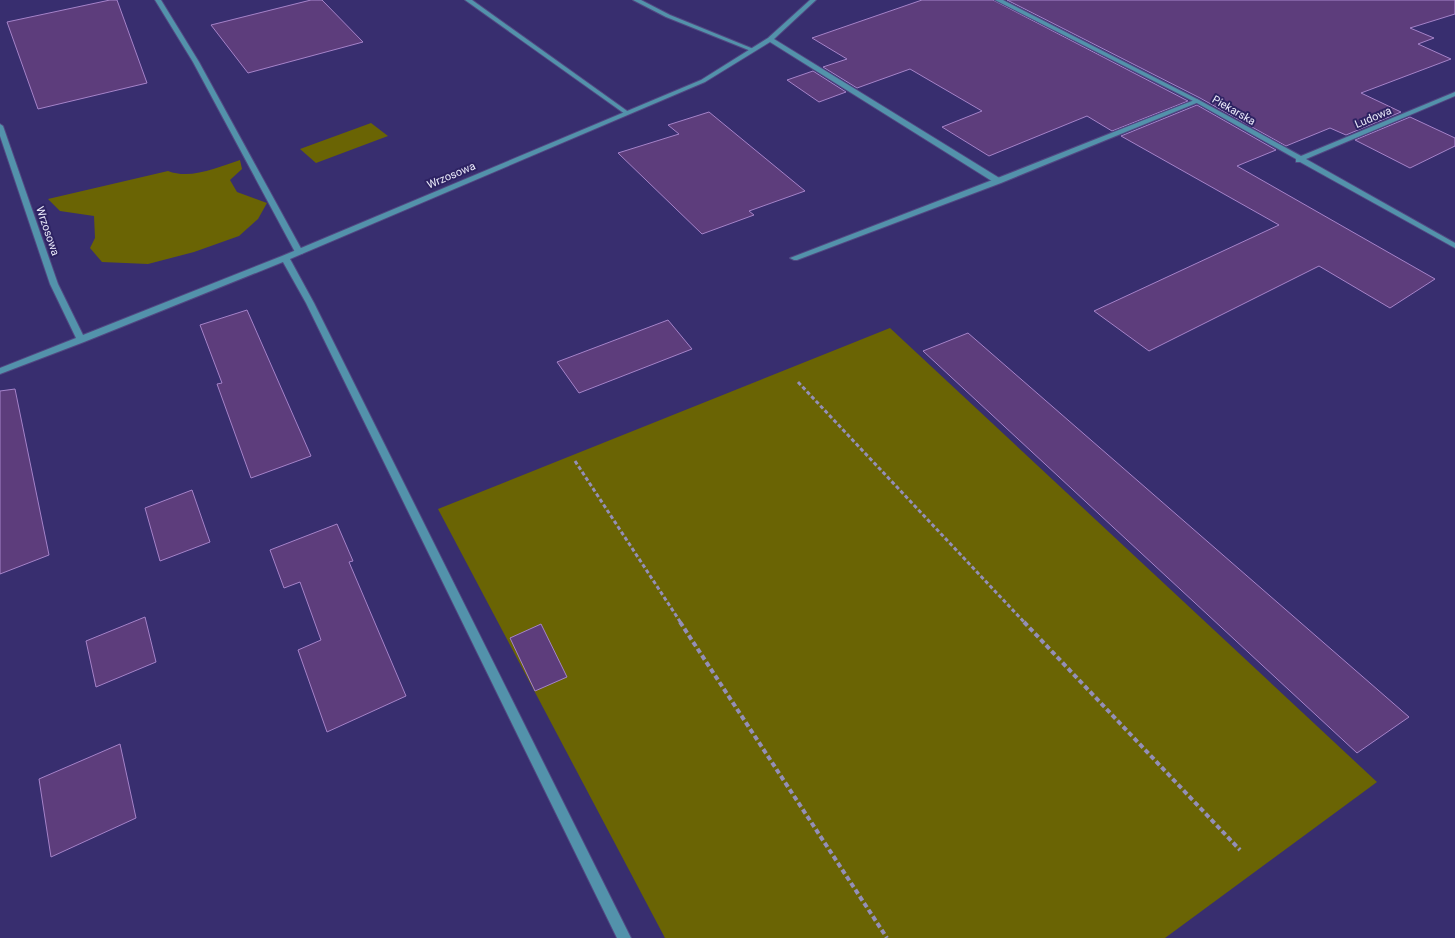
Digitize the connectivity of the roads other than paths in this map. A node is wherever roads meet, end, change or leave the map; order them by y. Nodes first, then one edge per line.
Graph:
1 (158, 0) edge
2 (468, 0) edge
3 (636, 0) edge
4 (813, 0) edge
5 (998, 0) edge
6 (770, 39) junction
7 (753, 50) junction
8 (1455, 94) edge
9 (1197, 101) junction
10 (627, 113) junction
11 (0, 126) edge
12 (1299, 160) junction
13 (998, 181) junction
14 (1455, 246) edge
15 (299, 252) junction
16 (285, 258) junction
17 (794, 258) dead end
18 (81, 340) junction
19 (0, 371) edge
20 (624, 938) edge

1 - 15 street
2 - 10 street
3 - 7 street
4 - 6 street, Wrzosowa
5 - 9 street, Piekarska
6 - 7 street, Wrzosowa
6 - 13 street
7 - 10 street, Wrzosowa
8 - 12 street, Ludowa
9 - 12 street, Piekarska
9 - 13 street
10 - 15 street, Wrzosowa
11 - 18 street, Wrzosowa
12 - 14 street, Piekarska
13 - 17 street
15 - 16 street, Wrzosowa
16 - 18 street, Wrzosowa
16 - 20 street
18 - 19 street, Wrzosowa

